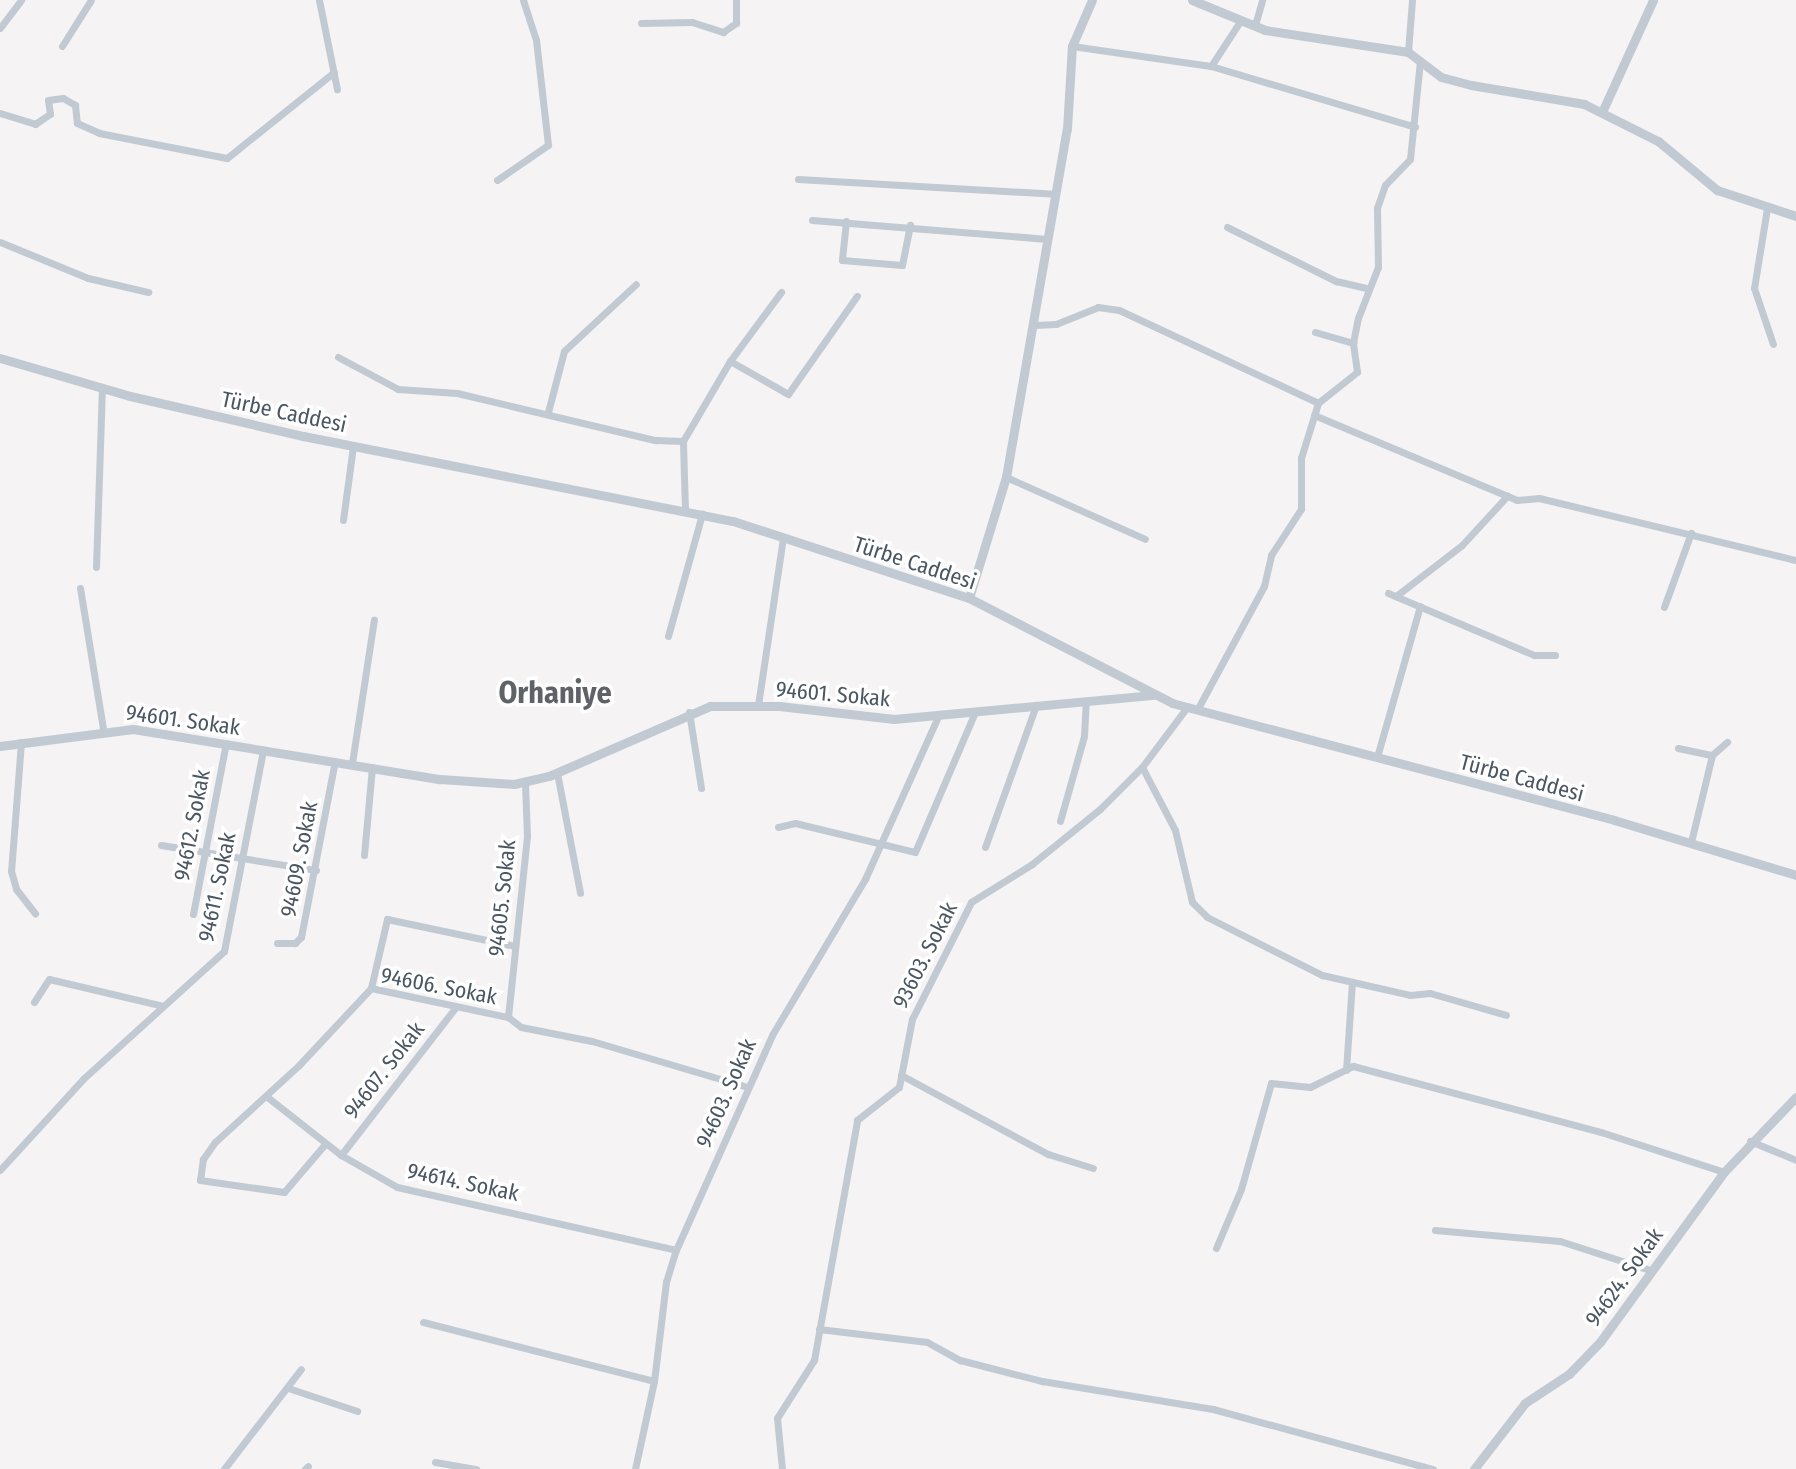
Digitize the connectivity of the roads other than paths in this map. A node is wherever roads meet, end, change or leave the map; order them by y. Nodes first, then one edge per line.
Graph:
1 (21, 0) edge
2 (91, 0) edge
3 (319, 0) edge
4 (523, 0) edge
5 (736, 0) edge
6 (1092, 0) edge
7 (1192, 0) edge
8 (1262, 0) edge
9 (1412, 0) edge
10 (1653, 0) edge
11 (1241, 20) junction
12 (641, 23) dead end
13 (1255, 25) junction
14 (0, 28) edge
15 (62, 46) dead end
16 (1072, 46) junction
17 (1408, 52) junction
18 (1420, 61) junction
19 (1211, 66) junction
20 (334, 72) junction
21 (337, 89) dead end
22 (1602, 112) junction
23 (0, 113) edge
24 (1415, 127) junction
25 (798, 179) dead end
26 (497, 180) dead end
27 (1055, 194) junction
28 (1767, 208) junction
29 (1796, 216) edge
30 (812, 220) dead end
31 (846, 221) junction
32 (910, 225) junction
33 (1227, 227) dead end
34 (1047, 239) junction
35 (0, 242) edge
36 (636, 284) dead end
37 (1366, 288) junction
38 (148, 292) dead end
39 (781, 292) dead end
40 (857, 296) dead end
41 (1035, 325) junction
42 (1315, 332) dead end
43 (1353, 343) junction
44 (1773, 344) dead end
45 (338, 357) dead end
46 (0, 358) edge
47 (730, 361) junction
48 (102, 387) junction
49 (1318, 403) junction
50 (548, 412) junction
51 (1314, 415) junction
52 (683, 441) junction
53 (353, 446) junction
54 (1006, 477) junction
55 (1507, 496) junction
56 (685, 510) junction
57 (702, 514) junction
58 (343, 520) dead end
59 (1691, 533) junction
60 (783, 538) junction
61 (1145, 539) dead end
62 (1796, 560) edge
63 (96, 567) dead end
64 (80, 588) dead end
65 (969, 598) junction
66 (1420, 606) junction
67 (1664, 607) dead end
68 (374, 620) dead end
69 (668, 636) dead end
70 (1555, 655) dead end
71 (1154, 695) junction
72 (1086, 702) junction
73 (758, 705) junction
74 (1036, 705) junction
75 (1192, 708) junction
76 (689, 712) junction
77 (975, 712) junction
78 (939, 714) junction
79 (103, 729) junction
80 (21, 742) junction
81 (1727, 742) dead end
82 (226, 743) junction
83 (0, 746) edge
84 (1678, 748) dead end
85 (263, 750) junction
86 (1712, 755) junction
87 (1377, 757) junction
88 (335, 761) junction
89 (352, 763) junction
90 (372, 767) junction
91 (1142, 767) junction
92 (557, 773) junction
93 (525, 783) junction
94 (701, 788) dead end
95 (1060, 821) dead end
96 (778, 827) dead end
97 (883, 840) junction
98 (1691, 842) junction
99 (161, 845) dead end
100 (985, 847) dead end
101 (204, 852) junction
102 (364, 855) dead end
103 (243, 859) junction
104 (316, 870) junction
105 (1796, 875) edge
106 (580, 893) dead end
107 (35, 913) dead end
108 (193, 914) dead end
109 (277, 943) dead end
110 (515, 946) junction
111 (1352, 982) junction
112 (371, 988) junction
113 (34, 1002) dead end
114 (163, 1006) junction
115 (455, 1008) junction
116 (1506, 1015) dead end
117 (508, 1017) junction
118 (1346, 1070) junction
119 (901, 1075) junction
120 (747, 1087) junction
121 (266, 1096) junction
122 (1796, 1097) edge
123 (1750, 1141) junction
124 (325, 1144) junction
125 (341, 1155) junction
126 (1796, 1160) edge
127 (1093, 1168) dead end
128 (0, 1170) edge
129 (1724, 1172) junction
130 (1435, 1230) dead end
131 (1216, 1248) dead end
132 (676, 1250) junction
133 (1650, 1270) junction
134 (423, 1322) dead end
135 (819, 1329) junction
136 (301, 1369) dead end
137 (654, 1381) junction
138 (288, 1388) junction
139 (357, 1411) dead end
140 (435, 1462) dead end
141 (224, 1469) edge
142 (476, 1469) edge
143 (635, 1469) edge
144 (782, 1469) edge
145 (1433, 1469) edge
146 (1474, 1469) edge

1 - 14 street
2 - 15 street
3 - 20 street
4 - 26 street
5 - 12 street
6 - 16 street
7 - 11 street
8 - 13 street
9 - 17 street
10 - 22 street
11 - 13 street
11 - 19 street
13 - 17 street
16 - 19 street
16 - 27 street
17 - 18 street
18 - 22 street
18 - 24 street
19 - 24 street
20 - 21 street
20 - 23 street
22 - 28 street
24 - 37 street
25 - 27 street
27 - 34 street
28 - 29 street
28 - 44 street
30 - 31 street
31 - 32 street
31 - 32 street
32 - 34 street
33 - 37 street
34 - 41 street
35 - 38 street
36 - 50 street
37 - 43 street
39 - 47 street
40 - 47 street
41 - 49 street
41 - 54 street
42 - 43 street
43 - 49 street
45 - 50 street
46 - 48 street, Türbe Caddesi
47 - 52 street
48 - 53 street, Türbe Caddesi
48 - 63 street
49 - 51 street, 93603. Sokak
50 - 52 street
51 - 55 street
51 - 75 street, 93603. Sokak
52 - 56 street
53 - 56 street, Türbe Caddesi
53 - 58 street
54 - 61 street
54 - 65 street
55 - 59 street
55 - 66 street
56 - 57 street, Türbe Caddesi
57 - 60 street, Türbe Caddesi
57 - 69 street
59 - 62 street
59 - 67 street
60 - 65 street, Türbe Caddesi
60 - 73 street
64 - 79 street, 94601. Sokak
65 - 71 street, Türbe Caddesi
66 - 70 street
66 - 87 street
68 - 89 street
71 - 72 street, 94601. Sokak
71 - 75 street, Türbe Caddesi
72 - 74 street, 94601. Sokak
72 - 95 street
73 - 76 street, 94601. Sokak
73 - 78 street, 94601. Sokak
74 - 77 street, 94601. Sokak
74 - 100 street
75 - 87 street, Türbe Caddesi
75 - 91 street, 93603. Sokak
76 - 92 street, 94601. Sokak
76 - 94 street
77 - 78 street, 94601. Sokak
77 - 97 street
78 - 97 street, 94603. Sokak
79 - 80 street, 94601. Sokak
79 - 82 street, 94601. Sokak
80 - 83 street, 94601. Sokak
80 - 107 street
81 - 86 street
82 - 85 street, 94601. Sokak
82 - 101 street, 94612. Sokak
84 - 86 street
85 - 88 street, 94601. Sokak
85 - 103 street, 94611. Sokak
86 - 98 street
87 - 98 street, Türbe Caddesi
88 - 89 street, 94601. Sokak
88 - 104 street, 94609. Sokak
89 - 90 street, 94601. Sokak
90 - 93 street, 94601. Sokak
90 - 102 street
91 - 111 street
91 - 119 street, 93603. Sokak
92 - 93 street, 94601. Sokak
92 - 106 street
93 - 110 street, 94605. Sokak
96 - 97 street
97 - 120 street, 94603. Sokak
98 - 105 street, Türbe Caddesi
99 - 101 street
101 - 103 street
101 - 108 street, 94612. Sokak
103 - 104 street
103 - 114 street, 94611. Sokak
104 - 109 street, 94609. Sokak
110 - 112 street
110 - 117 street, 94605. Sokak
111 - 116 street
111 - 118 street
112 - 115 street, 94606. Sokak
112 - 121 street, 94606. Sokak
113 - 114 street
114 - 128 street, 94611. Sokak
115 - 117 street, 94606. Sokak
115 - 125 street, 94607. Sokak
117 - 120 street, 94606. Sokak
118 - 129 street
118 - 131 street
119 - 127 street
119 - 135 street, 93603. Sokak
120 - 132 street, 94603. Sokak
121 - 124 street, 94614. Sokak
121 - 124 street, 94606. Sokak
122 - 123 street, 94624. Sokak
123 - 126 street
123 - 129 street, 94624. Sokak
124 - 125 street, 94614. Sokak
125 - 132 street, 94614. Sokak
129 - 133 street, 94624. Sokak
130 - 133 street
132 - 137 street, 94603. Sokak
133 - 146 street, 94624. Sokak
134 - 137 street
135 - 144 street, 93603. Sokak
135 - 145 street
136 - 138 street
137 - 143 street, 94603. Sokak
138 - 139 street
138 - 141 street
140 - 142 street

